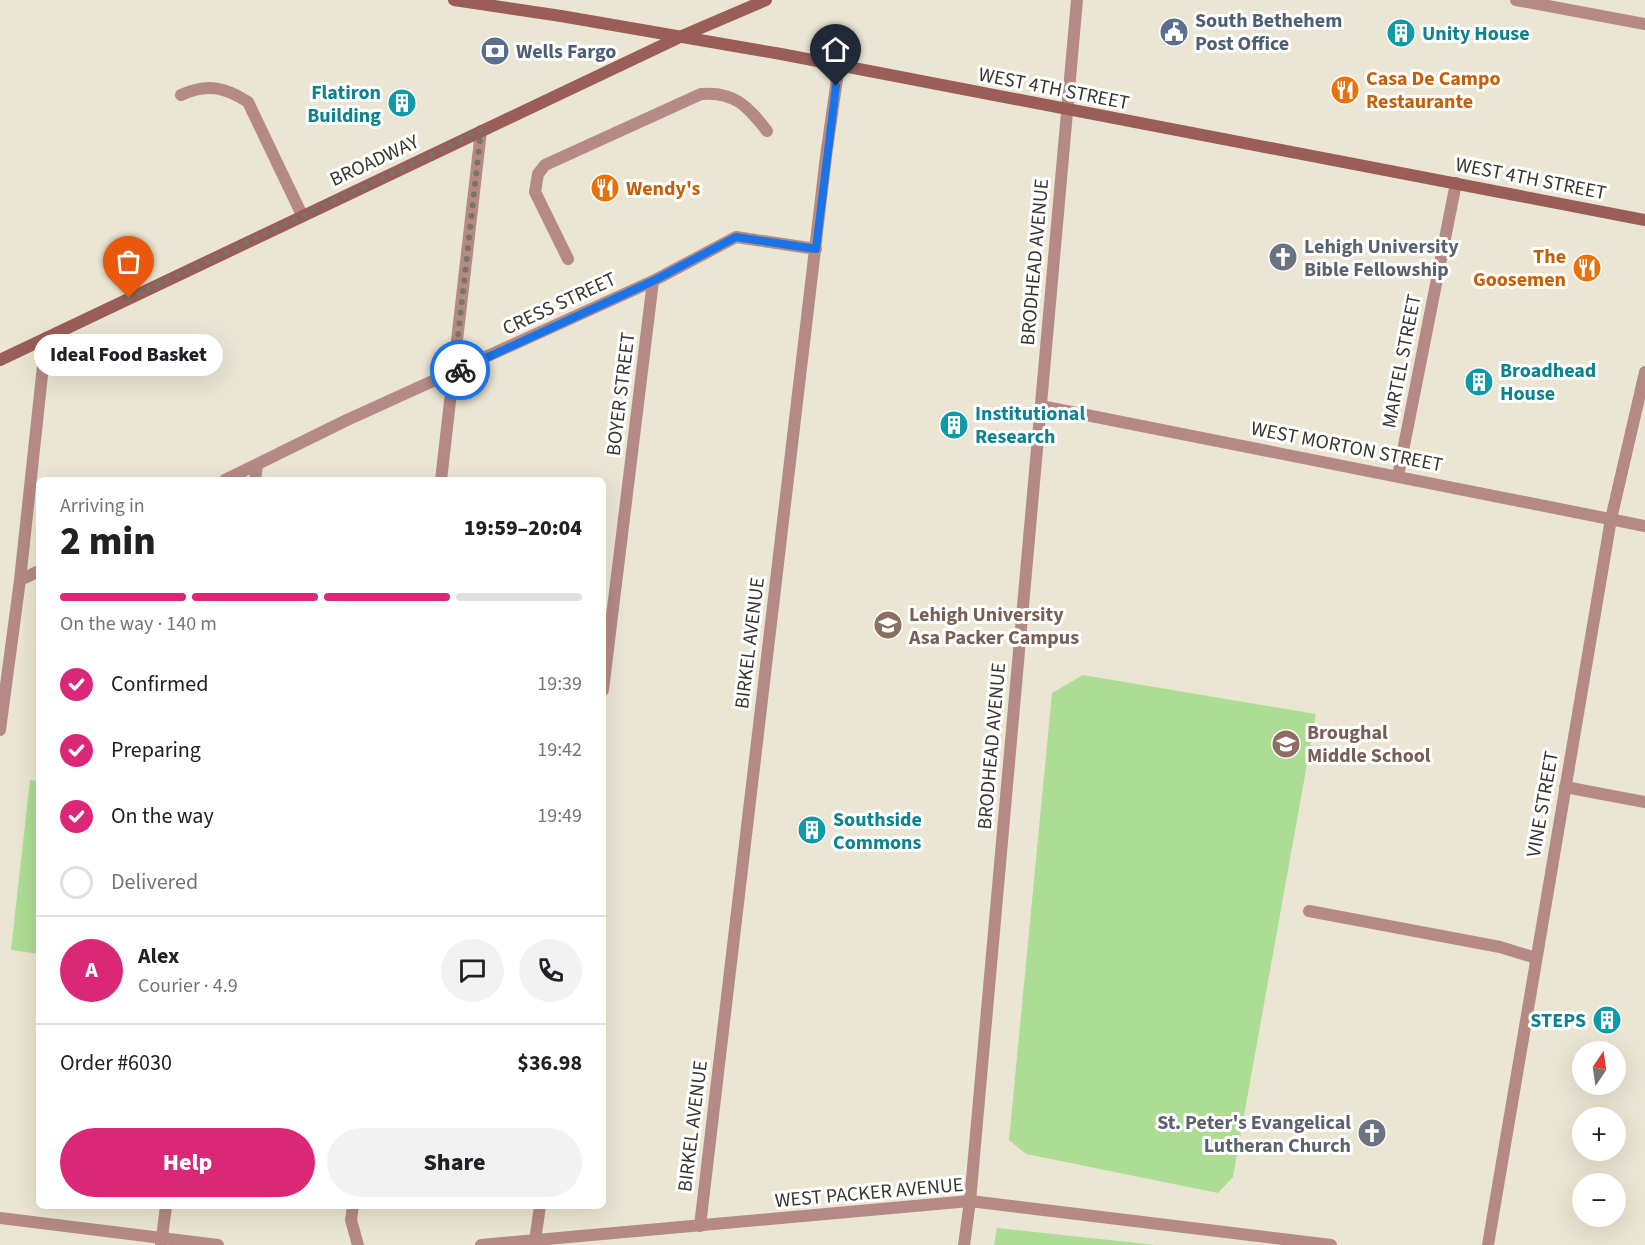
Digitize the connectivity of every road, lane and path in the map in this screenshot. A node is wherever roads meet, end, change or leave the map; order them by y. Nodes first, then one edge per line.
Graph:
1 (454, 0) edge
2 (766, 0) edge
3 (1077, 0) edge
4 (1516, 0) edge
5 (1645, 24) edge
6 (682, 36) junction
7 (838, 65) junction
8 (181, 95) dead end
9 (1067, 110) junction
10 (481, 131) junction
11 (767, 132) dead end
12 (1456, 183) junction
13 (302, 215) junction
14 (1645, 220) edge
15 (816, 249) junction
16 (568, 259) dead end
17 (653, 281) junction
18 (46, 338) junction
19 (0, 360) edge
20 (454, 372) junction
21 (1645, 372) edge
22 (1041, 406) junction
23 (256, 465) junction
24 (1398, 476) junction
25 (231, 477) edge
26 (255, 477) edge
27 (441, 477) edge
28 (1611, 519) junction
29 (1645, 526) edge
30 (36, 572) edge
31 (20, 580) junction
32 (606, 665) edge
33 (0, 730) edge
34 (1565, 787) junction
35 (1645, 802) edge
36 (1309, 911) dead end
37 (1536, 958) junction
38 (970, 1202) junction
39 (166, 1209) edge
40 (353, 1209) edge
41 (540, 1209) edge
42 (0, 1218) edge
43 (700, 1226) junction
44 (162, 1241) edge
45 (535, 1241) junction
46 (218, 1245) edge
47 (358, 1245) edge
48 (481, 1245) edge
49 (963, 1245) edge
50 (1331, 1245) edge
51 (1488, 1245) edge

1 - 6 main road, WEST 4TH STREET
2 - 6 main road, BROADWAY
3 - 9 street, BRODHEAD AVENUE
4 - 5 street
6 - 7 main road, WEST 4TH STREET
6 - 10 main road, BROADWAY
7 - 9 main road, WEST 4TH STREET
7 - 15 street, BIRKEL AVENUE
8 - 13 street
9 - 12 main road, WEST 4TH STREET
9 - 22 street, BRODHEAD AVENUE
10 - 13 main road, BROADWAY
10 - 20 street
11 - 16 street
12 - 14 main road, WEST 4TH STREET
12 - 24 street, MARTEL STREET
13 - 18 main road, BROADWAY
15 - 17 street, CRESS STREET
15 - 43 street, BIRKEL AVENUE
17 - 20 street, CRESS STREET
17 - 32 street, BOYER STREET
18 - 19 main road, BROADWAY
18 - 31 street
20 - 23 street, CRESS STREET
20 - 27 street
21 - 28 street, VINE STREET
22 - 24 street, WEST MORTON STREET
22 - 38 street, BRODHEAD AVENUE
23 - 25 street, CRESS STREET
23 - 26 street
24 - 28 street, WEST MORTON STREET
28 - 29 street, WEST MORTON STREET
28 - 34 street, VINE STREET
30 - 31 street
31 - 33 street
34 - 35 street
34 - 37 street, VINE STREET
36 - 37 street
37 - 51 street, VINE STREET
38 - 43 street, WEST PACKER AVENUE
38 - 49 street, BRODHEAD AVENUE
38 - 50 street, WEST PACKER AVENUE
39 - 44 street
40 - 47 street
41 - 45 street
42 - 44 street
43 - 45 street, WEST PACKER AVENUE
44 - 46 street
45 - 48 street, WEST PACKER AVENUE

